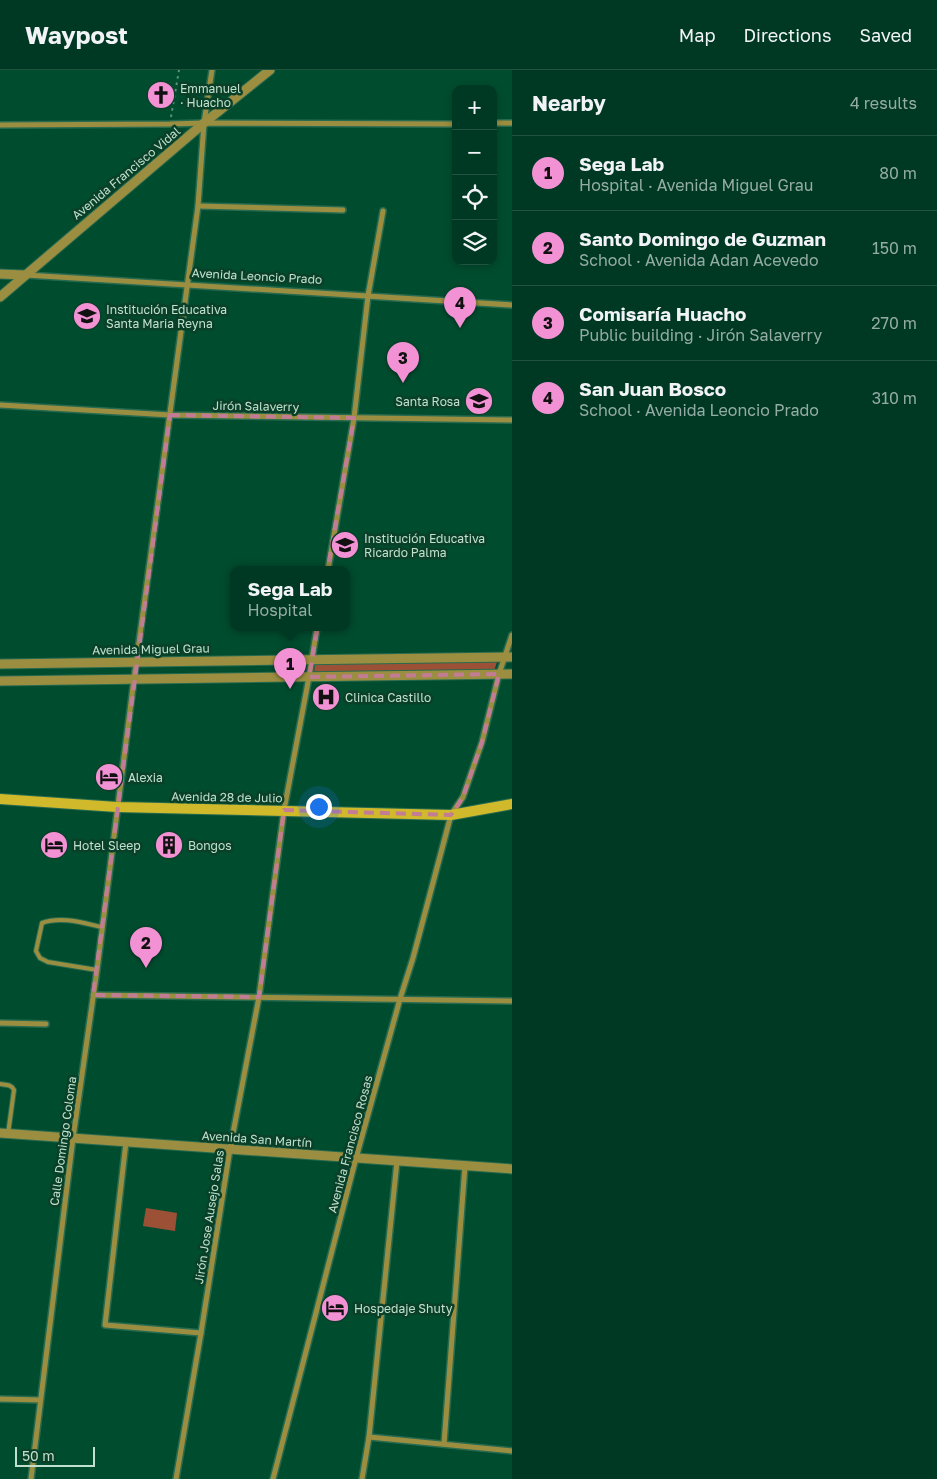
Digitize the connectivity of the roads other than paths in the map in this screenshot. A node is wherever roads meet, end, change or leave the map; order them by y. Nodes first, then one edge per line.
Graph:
1 (212, 70) edge
2 (270, 70) edge
3 (204, 123) junction
4 (497, 123) edge
5 (512, 123) edge
6 (452, 124) edge
7 (0, 125) edge
8 (198, 206) junction
9 (343, 210) dead end
10 (383, 211) dead end
11 (0, 274) edge
12 (25, 275) junction
13 (187, 285) junction
14 (368, 296) junction
15 (0, 297) edge
16 (512, 305) edge
17 (0, 405) edge
18 (170, 415) junction
19 (354, 418) junction
20 (512, 420) edge
21 (329, 566) edge
22 (317, 631) edge
23 (512, 635) edge
24 (508, 657) edge
25 (312, 660) junction
26 (136, 662) junction
27 (0, 664) edge
28 (499, 674) junction
29 (512, 674) edge
30 (309, 677) junction
31 (134, 679) junction
32 (0, 681) edge
33 (0, 799) edge
34 (512, 804) edge
35 (117, 807) junction
36 (284, 810) junction
37 (451, 815) junction
38 (102, 927) junction
39 (97, 970) junction
40 (93, 995) junction
41 (258, 997) junction
42 (400, 999) junction
43 (512, 1001) edge
44 (0, 1023) edge
45 (46, 1024) dead end
46 (0, 1084) edge
47 (4, 1133) edge
48 (73, 1138) junction
49 (126, 1142) junction
50 (230, 1149) junction
51 (356, 1158) junction
52 (397, 1161) junction
53 (465, 1166) junction
54 (512, 1169) edge
55 (201, 1333) junction
56 (0, 1399) edge
57 (40, 1400) junction
58 (369, 1437) junction
59 (444, 1444) junction
60 (512, 1451) edge
61 (31, 1479) edge
62 (176, 1479) edge
63 (272, 1479) edge
64 (362, 1479) edge

1 - 3 street, Calle Domingo Coloma
2 - 3 street, Avenida Francisco Vidal
3 - 6 street
3 - 7 street
3 - 8 street, Calle Domingo Coloma
3 - 12 street, Avenida Francisco Vidal
4 - 5 street
8 - 9 street
8 - 13 street, Calle Domingo Coloma
10 - 14 street
11 - 12 street, Avenida Leoncio Prado
12 - 13 street, Avenida Leoncio Prado
12 - 15 street, Avenida Francisco Vidal
13 - 14 street, Avenida Leoncio Prado
13 - 18 street, Calle Domingo Coloma
14 - 16 street, Avenida Leoncio Prado
14 - 19 street
17 - 18 street, Jirón Salaverry
18 - 19 street, Jirón Salaverry
18 - 26 street, Calle Domingo Coloma
19 - 20 street, Jirón Salaverry
19 - 21 street
22 - 25 street, Jirón Jose Ausejo Salas
23 - 24 street, Avenida Francisco Rosas
24 - 25 street, Avenida Miguel Grau
24 - 28 street, Avenida Francisco Rosas
25 - 26 street, Avenida Miguel Grau
25 - 30 street, Jirón Jose Ausejo Salas
26 - 27 street, Avenida Miguel Grau
26 - 31 street, Calle Domingo Coloma
28 - 29 street
28 - 30 street
28 - 37 street, Avenida Francisco Rosas
30 - 31 street
30 - 36 street, Jirón Jose Ausejo Salas
31 - 32 street
31 - 35 street, Calle Domingo Coloma
33 - 35 main road, Avenida 28 de Julio
34 - 37 main road, Avenida 28 de Julio
35 - 36 main road, Avenida 28 de Julio
35 - 38 street, Calle Domingo Coloma
36 - 37 main road, Avenida 28 de Julio
36 - 41 street, Jirón Jose Ausejo Salas
37 - 42 street, Avenida Francisco Rosas
38 - 39 street, Calle Domingo Coloma
38 - 39 lane
39 - 40 street, Calle Domingo Coloma
40 - 41 street
40 - 48 street, Calle Domingo Coloma
41 - 42 street
41 - 50 street, Jirón Jose Ausejo Salas
42 - 43 street
42 - 51 street, Avenida Francisco Rosas
44 - 45 street
46 - 47 lane
47 - 48 street, Avenida San Martín
48 - 49 street, Avenida San Martín
48 - 57 street, Calle Domingo Coloma
49 - 50 street, Avenida San Martín
49 - 55 street
50 - 51 street, Avenida San Martín
50 - 55 street, Jirón Jose Ausejo Salas
51 - 52 street, Avenida San Martín
51 - 63 street, Avenida Francisco Rosas
52 - 53 street, Avenida San Martín
52 - 58 street
53 - 54 street, Avenida San Martín
53 - 59 street
55 - 62 street, Jirón Jose Ausejo Salas
56 - 57 street
57 - 61 street, Calle Domingo Coloma
58 - 59 street
58 - 64 street
59 - 60 street

